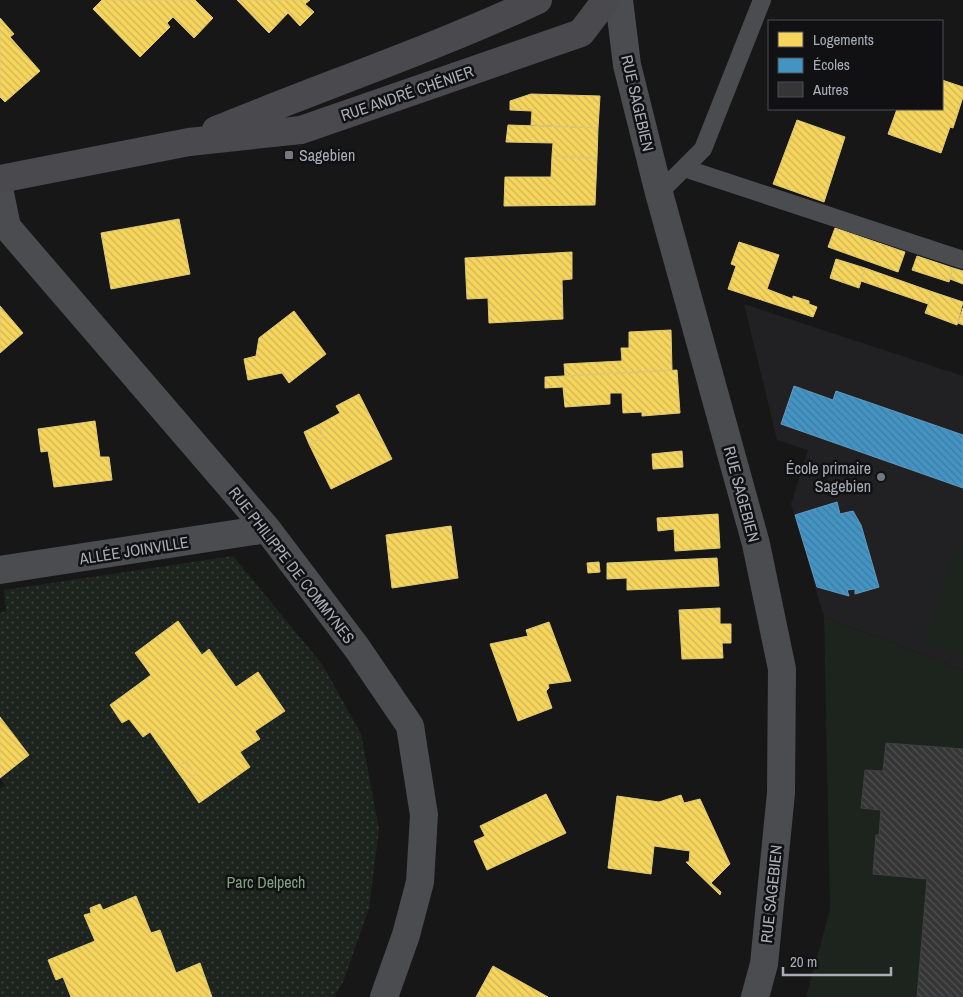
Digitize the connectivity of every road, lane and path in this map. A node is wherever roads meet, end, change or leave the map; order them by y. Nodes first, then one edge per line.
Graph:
1 (538, 0) edge
2 (606, 0) edge
3 (619, 0) edge
4 (762, 0) edge
5 (189, 142) junction
6 (684, 168) junction
7 (0, 179) edge
8 (0, 193) edge
9 (659, 193) junction
10 (963, 260) edge
11 (267, 529) junction
12 (0, 570) edge
13 (384, 997) edge
14 (755, 997) edge

1 - 5 street, RUE ANDRÉ CHÉNIER
2 - 5 street, RUE ANDRÉ CHÉNIER
3 - 9 street, RUE SAGEBIEN
4 - 6 lane
5 - 7 street, RUE ANDRÉ CHÉNIER
6 - 9 lane
6 - 10 lane
8 - 11 street, RUE PHILIPPE DE COMMYNES
9 - 14 street, RUE SAGEBIEN
11 - 12 street, ALLÉE JOINVILLE
11 - 13 street, RUE PHILIPPE DE COMMYNES

